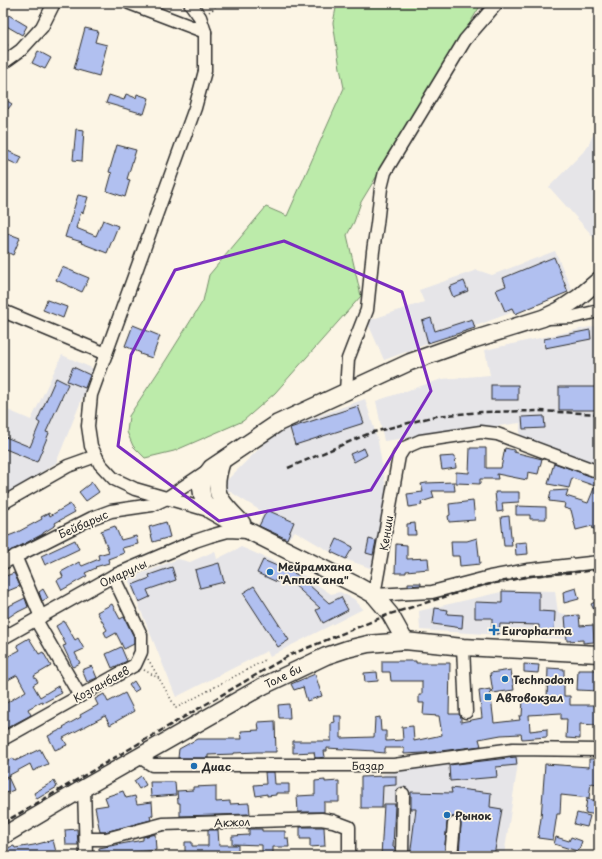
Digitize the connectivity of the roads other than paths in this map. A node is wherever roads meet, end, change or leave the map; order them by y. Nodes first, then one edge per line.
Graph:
1 (54, 3) edge
2 (129, 3) edge
3 (190, 3) edge
4 (497, 3) edge
5 (205, 32) junction
6 (3, 62) edge
7 (599, 280) edge
8 (3, 311) edge
9 (599, 311) edge
10 (543, 318) junction
11 (106, 354) junction
12 (346, 391) junction
13 (96, 456) junction
14 (217, 464) junction
15 (599, 472) edge
16 (167, 498) junction
17 (3, 504) edge
18 (212, 511) junction
19 (252, 532) junction
20 (15, 556) junction
21 (599, 562) edge
22 (3, 563) edge
23 (113, 576) junction
24 (374, 595) junction
25 (39, 618) junction
26 (3, 638) edge
27 (405, 641) junction
28 (463, 647) junction
29 (599, 654) edge
30 (80, 696) junction
31 (466, 712) dead end
32 (3, 739) edge
33 (599, 750) edge
34 (138, 756) junction
35 (84, 788) junction
36 (403, 794) dead end
37 (454, 824) dead end
38 (3, 836) edge
39 (86, 839) junction
40 (86, 856) edge
41 (350, 856) edge
42 (402, 856) edge
43 (451, 856) edge

1 - 6 street
2 - 5 street
3 - 5 street
4 - 12 street
5 - 11 street
7 - 10 main road
8 - 11 street
9 - 10 street
10 - 12 main road
11 - 13 street
12 - 14 main road
13 - 16 street
13 - 17 street
14 - 16 street, Бейбарыс
14 - 18 main road
14 - 19 main road
15 - 24 street, Кенши
16 - 18 street
16 - 20 street, Бейбарыс
18 - 19 main road
19 - 23 street, Омарулы
19 - 24 main road
20 - 22 street, Бейбарыс
20 - 25 street
21 - 24 street
23 - 25 street, Омарулы
23 - 30 street, Козганбаев
24 - 27 main road
25 - 26 street, Омарулы
25 - 30 street
27 - 28 main road, Толе би
27 - 34 main road, Толе би
28 - 29 main road, Толе би
28 - 31 street
30 - 32 street, Козганбаев
33 - 34 street, Базар
34 - 35 main road, Толе би
35 - 38 main road, Толе би
35 - 39 street
36 - 42 street
37 - 43 street
39 - 40 street
39 - 41 street, Акжол

